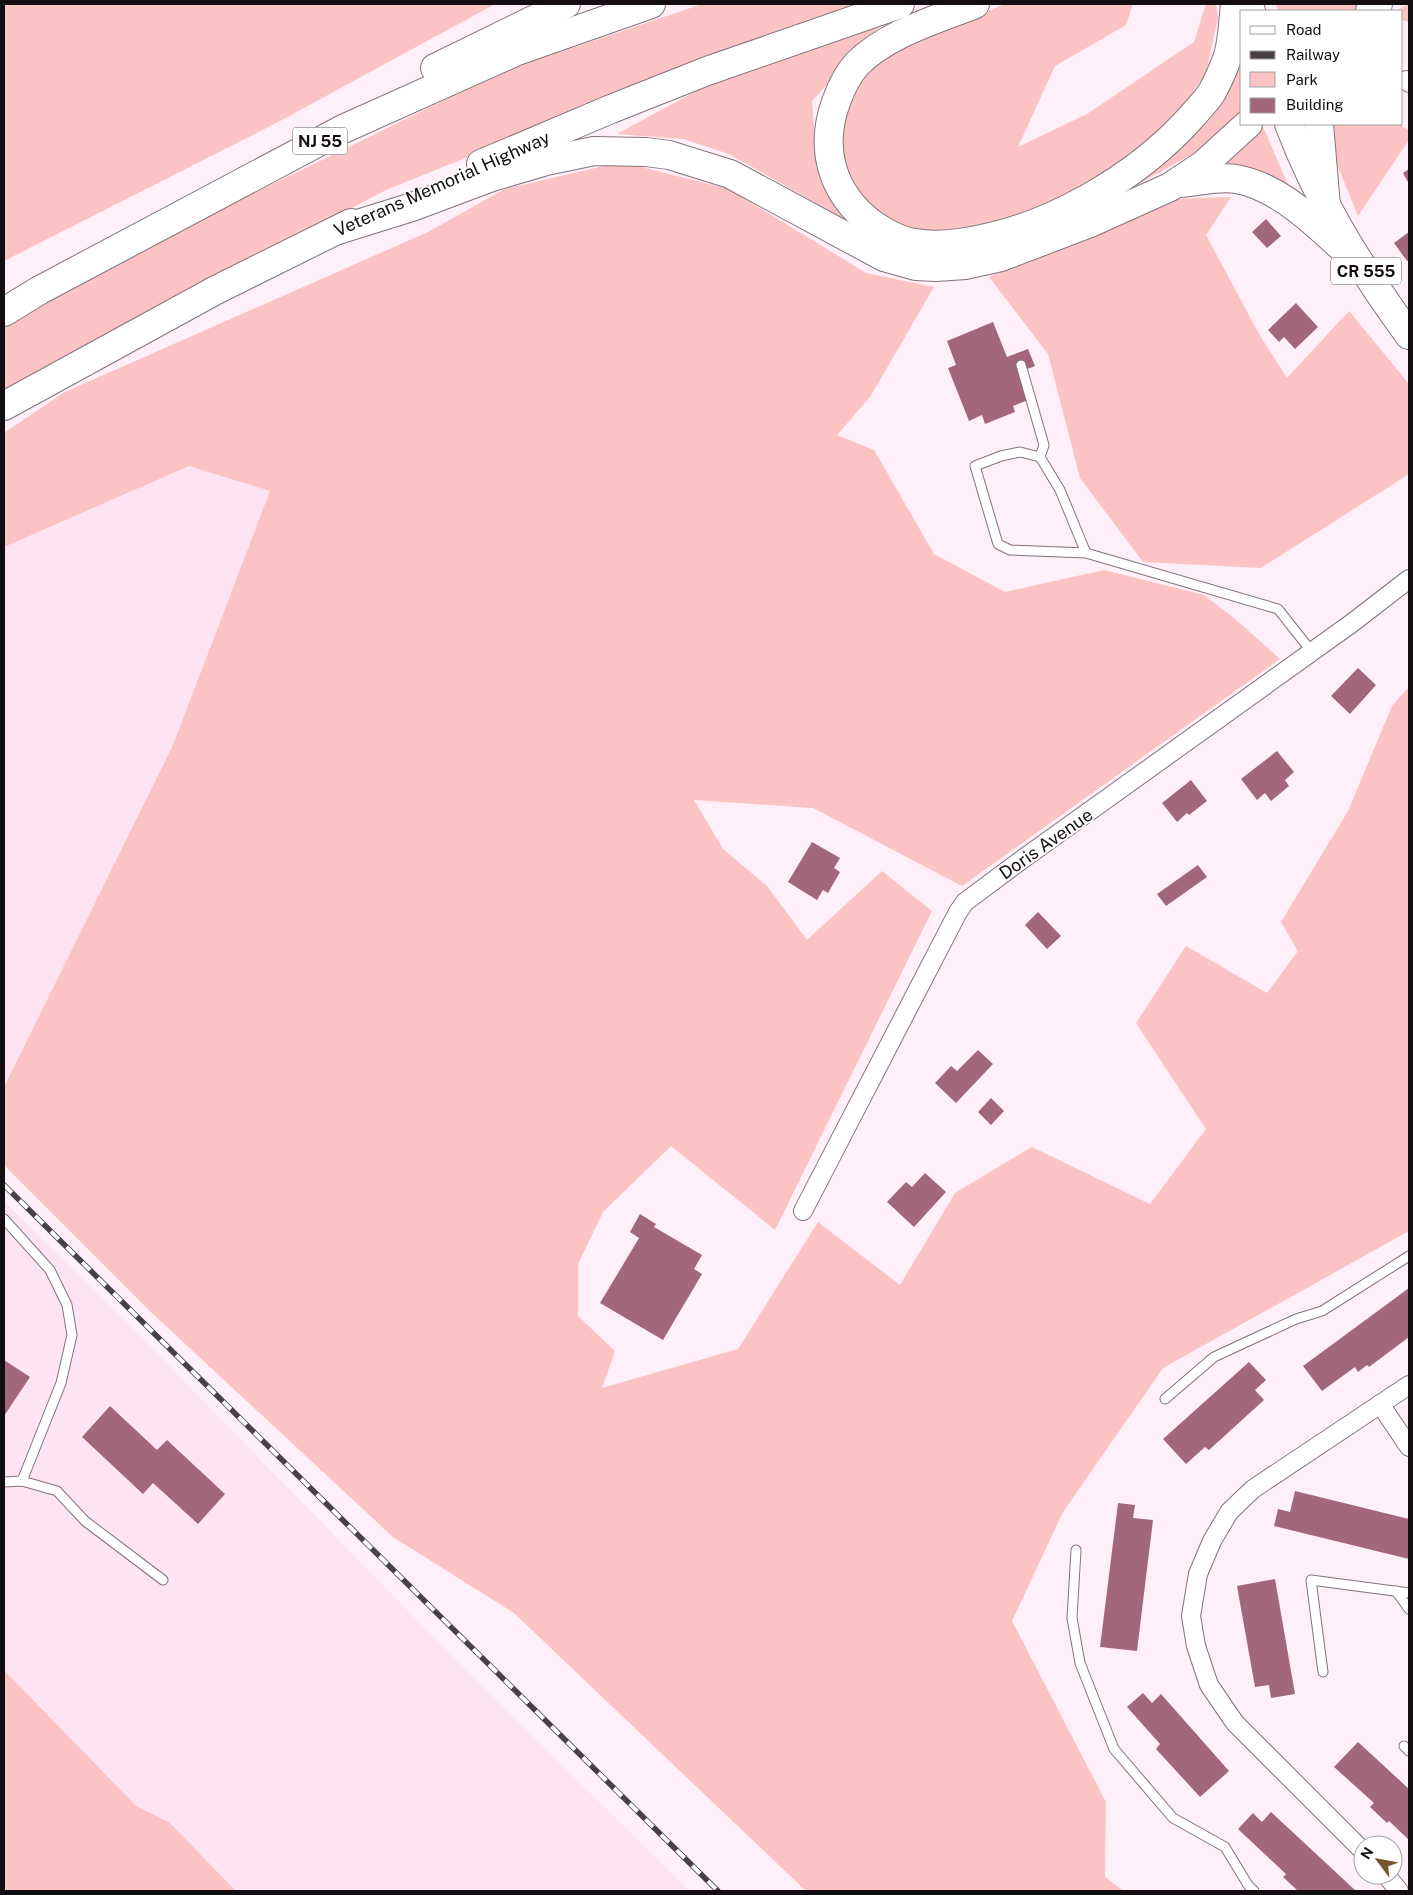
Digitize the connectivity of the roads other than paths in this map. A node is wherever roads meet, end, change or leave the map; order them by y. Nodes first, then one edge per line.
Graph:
1 (566, 4) edge
2 (651, 4) edge
3 (900, 4) edge
4 (975, 4) edge
5 (1235, 4) edge
6 (1247, 125) edge
7 (1289, 125) edge
8 (1320, 125) edge
9 (343, 129) junction
10 (1174, 184) junction
11 (1326, 206) junction
12 (335, 231) junction
13 (1362, 266) junction
14 (4, 312) edge
15 (1409, 335) edge
16 (1021, 365) dead end
17 (4, 406) edge
18 (1040, 457) junction
19 (1086, 553) junction
20 (1409, 579) edge
21 (1312, 652) junction
22 (803, 1211) dead end
23 (4, 1219) edge
24 (1409, 1256) edge
25 (1409, 1385) edge
26 (1165, 1399) dead end
27 (1380, 1404) junction
28 (1409, 1448) edge
29 (22, 1481) junction
30 (4, 1482) edge
31 (1076, 1550) dead end
32 (163, 1580) dead end
33 (1396, 1591) junction
34 (1409, 1593) edge
35 (1409, 1609) edge
36 (1323, 1672) dead end
37 (1353, 1841) edge
38 (1254, 1891) edge

1 - 9 main road
2 - 9 main road, NJ 55
3 - 12 main road, Veterans Memorial Highway
4 - 5 main road
6 - 10 main road
7 - 11 main road, CR 555
8 - 11 main road
9 - 14 main road, NJ 55
10 - 12 main road
10 - 13 main road
11 - 13 main road, CR 555
12 - 17 main road, Veterans Memorial Highway
13 - 15 main road, CR 555
16 - 18 lane
18 - 19 lane
18 - 19 lane
19 - 21 lane
20 - 21 street, Doris Avenue
21 - 22 street, Doris Avenue
23 - 29 lane
24 - 26 lane
25 - 27 street
27 - 28 street
27 - 37 street
29 - 30 lane
29 - 32 lane
31 - 38 lane
33 - 34 lane
33 - 35 lane
33 - 36 lane

